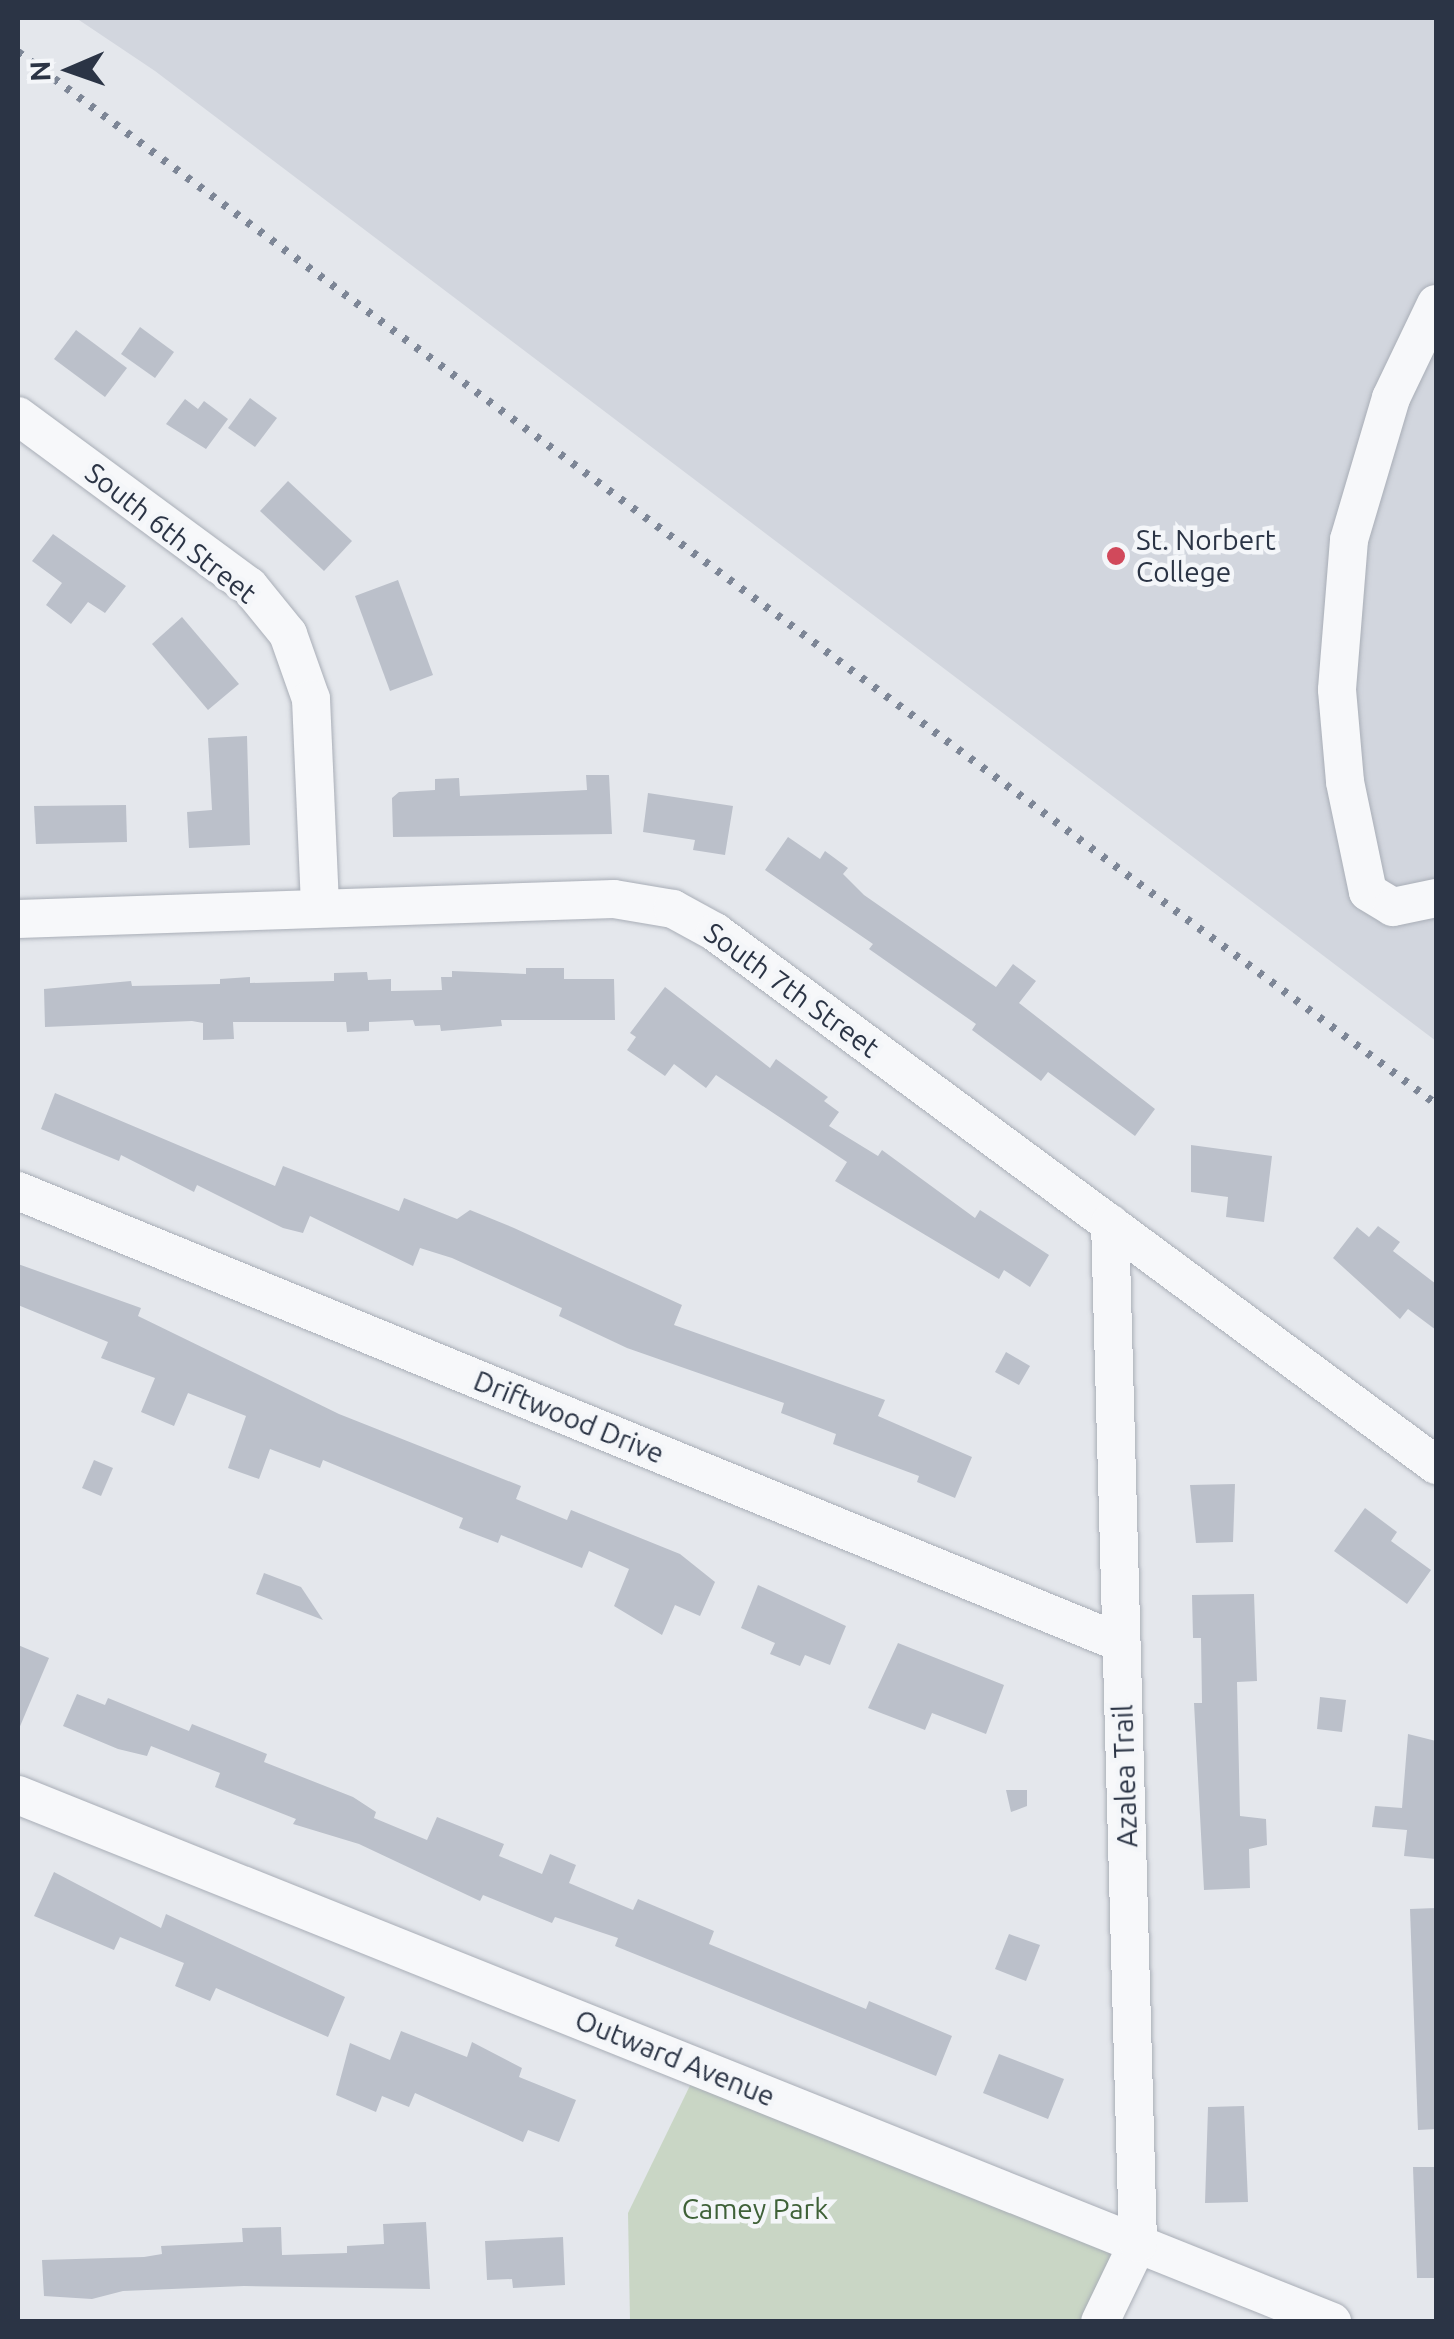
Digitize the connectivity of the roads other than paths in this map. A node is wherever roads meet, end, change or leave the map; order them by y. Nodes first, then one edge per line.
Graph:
1 (1436, 304) edge
2 (18, 416) edge
3 (1436, 898) edge
4 (320, 908) junction
5 (18, 919) edge
6 (18, 1190) edge
7 (1110, 1223) junction
8 (1436, 1464) edge
9 (1121, 1644) junction
10 (18, 1795) edge
11 (1138, 2242) junction
12 (1100, 2322) edge
13 (1332, 2322) edge

1 - 3 street
2 - 4 street, South 6th Street
4 - 5 street, South 7th Street
4 - 7 street, South 7th Street
6 - 9 street, Driftwood Drive
7 - 8 street, South 7th Street
7 - 9 street, Azalea Trail
9 - 11 street, Azalea Trail
10 - 11 street, Outward Avenue
11 - 12 street, Azalea Trail
11 - 13 street, Outward Avenue

